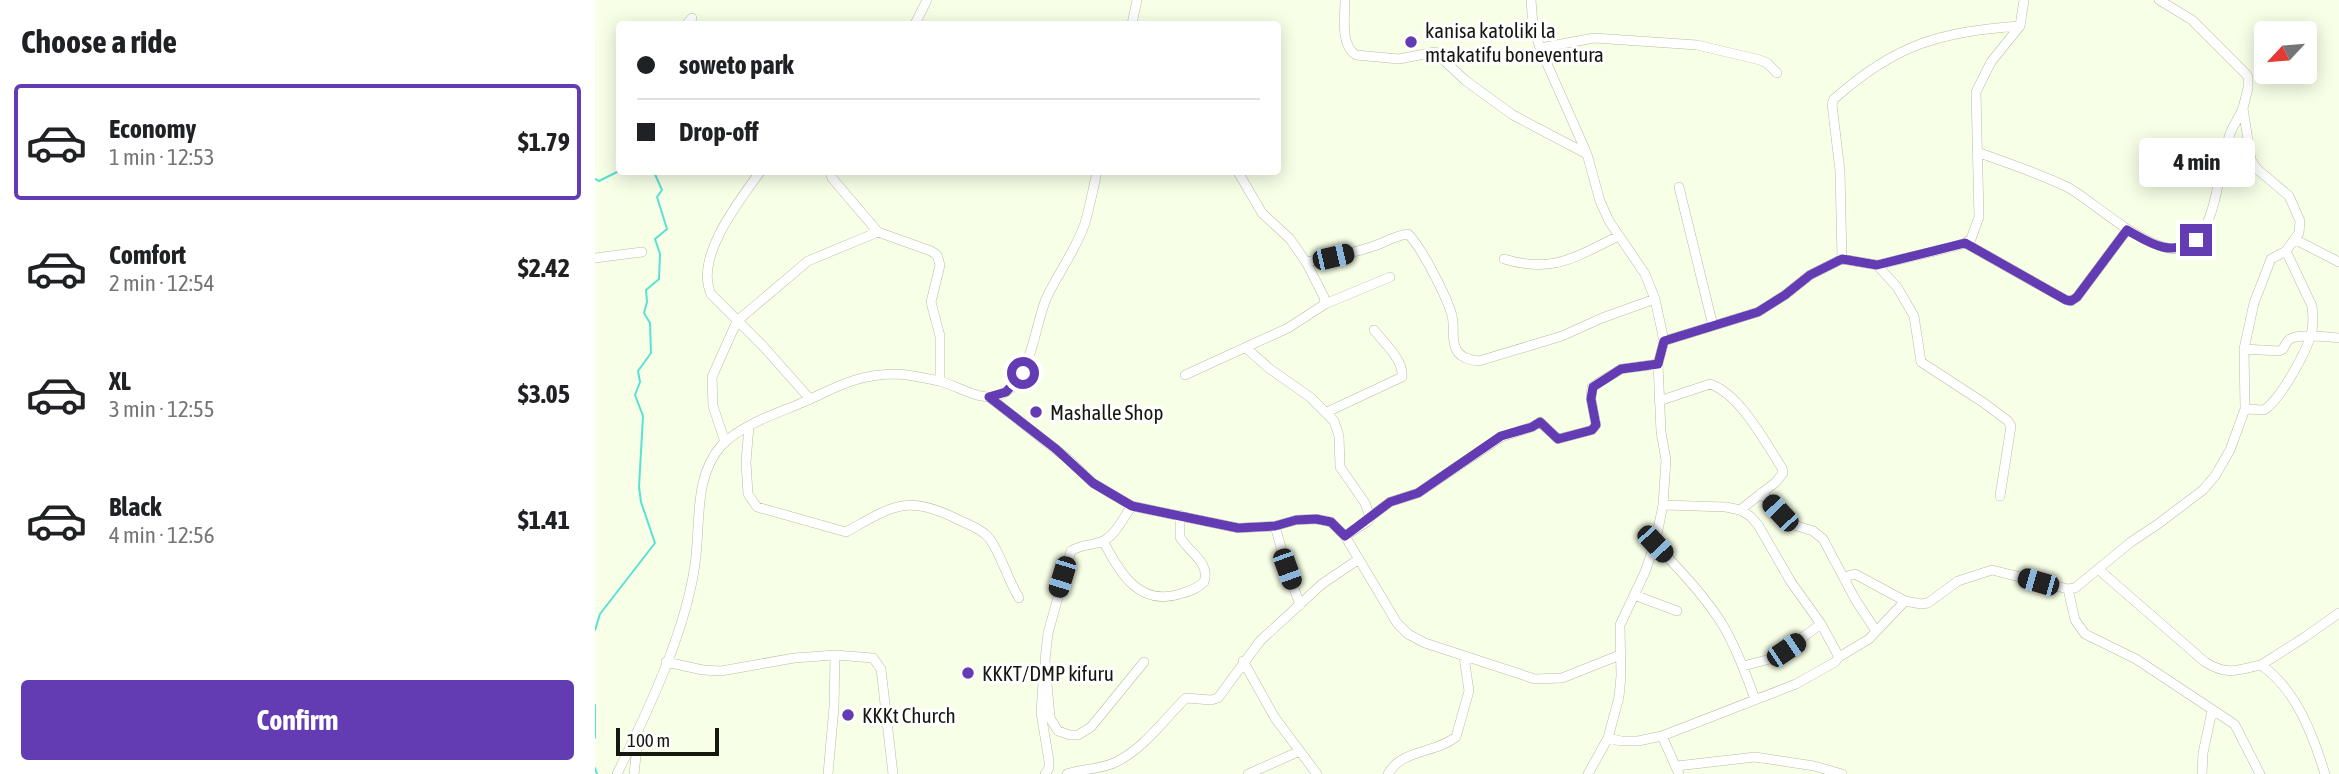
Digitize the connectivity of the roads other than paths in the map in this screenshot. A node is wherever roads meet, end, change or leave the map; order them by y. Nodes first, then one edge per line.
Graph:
1 (927, 0) edge
2 (1137, 0) edge
3 (1345, 0) edge
4 (1531, 0) edge
5 (2024, 0) edge
6 (2159, 0) edge
7 (916, 21) edge
8 (1133, 21) edge
9 (2020, 26) junction
10 (1540, 48) junction
11 (1777, 73) dead end
12 (2243, 108) junction
13 (1977, 152) junction
14 (1587, 154) junction
15 (758, 175) edge
16 (831, 175) edge
17 (1096, 175) edge
18 (1240, 175) edge
19 (1679, 187) dead end
20 (2127, 230) junction
21 (878, 232) junction
22 (1619, 236) junction
23 (2296, 240) junction
24 (1965, 243) junction
25 (2286, 251) junction
26 (642, 252) dead end
27 (595, 258) edge
28 (1504, 259) dead end
29 (1842, 259) junction
30 (1306, 261) junction
31 (2339, 262) edge
32 (1877, 265) junction
33 (1390, 277) dead end
34 (1655, 299) junction
35 (1325, 304) junction
36 (737, 321) junction
37 (1713, 326) junction
38 (1374, 330) dead end
39 (2311, 336) junction
40 (2339, 338) edge
41 (1664, 341) junction
42 (1246, 348) junction
43 (2244, 349) junction
44 (1658, 364) junction
45 (1185, 375) dead end
46 (940, 381) junction
47 (989, 397) junction
48 (810, 399) junction
49 (1659, 401) junction
50 (2245, 409) junction
51 (1327, 412) junction
52 (749, 426) junction
53 (725, 442) junction
54 (1761, 493) junction
55 (2000, 496) dead end
56 (1663, 505) junction
57 (1132, 506) junction
58 (1740, 510) junction
59 (1180, 515) junction
60 (1370, 517) junction
61 (1275, 526) junction
62 (1345, 536) junction
63 (1103, 541) junction
64 (1655, 544) junction
65 (1359, 559) junction
66 (2098, 569) junction
67 (1844, 577) junction
68 (2068, 589) junction
69 (1634, 595) junction
70 (1019, 598) dead end
71 (1905, 601) junction
72 (1300, 605) junction
73 (1677, 611) dead end
74 (2339, 613) edge
75 (1821, 624) junction
76 (1876, 631) junction
77 (835, 655) junction
78 (1620, 655) junction
79 (1464, 657) junction
80 (1839, 657) junction
81 (1045, 660) junction
82 (666, 662) junction
83 (1144, 662) dead end
84 (1244, 662) junction
85 (2261, 665) junction
86 (1743, 666) junction
87 (1755, 699) junction
88 (2212, 711) junction
89 (639, 730) junction
90 (1661, 736) junction
91 (1608, 738) junction
92 (1300, 751) junction
93 (1678, 770) edge
94 (617, 774) edge
95 (634, 774) edge
96 (828, 774) edge
97 (893, 774) edge
98 (1045, 774) edge
99 (1067, 774) edge
100 (1248, 774) edge
101 (1317, 774) edge
102 (1388, 774) edge
103 (1588, 774) edge
104 (1842, 774) edge
105 (2202, 774) edge
106 (2260, 774) edge
107 (2325, 774) edge

1 - 7 street
2 - 8 street
3 - 14 street
4 - 10 street
5 - 9 street
6 - 12 street
9 - 13 street
9 - 29 street
10 - 11 street
10 - 14 street
12 - 20 street
12 - 23 street
13 - 20 street
13 - 24 street
14 - 22 street
15 - 36 street
16 - 21 street
17 - 47 street
18 - 30 street
19 - 37 street
20 - 24 street
21 - 36 street
21 - 46 street
22 - 28 street
22 - 34 street
23 - 25 street
23 - 31 street
24 - 32 street
25 - 39 street
25 - 43 street
26 - 27 street
29 - 32 street
29 - 37 street
30 - 34 street
30 - 35 street
32 - 55 street
33 - 35 street
34 - 41 street
35 - 42 street
36 - 48 street
36 - 53 street
37 - 41 street
38 - 51 street
39 - 40 street
39 - 43 street
39 - 50 street
41 - 44 street
42 - 45 street
42 - 51 street
43 - 50 street
44 - 49 street
44 - 60 street
46 - 47 street
46 - 48 street
47 - 57 street
48 - 52 street
49 - 54 street
49 - 56 street
50 - 66 street
51 - 60 street
52 - 53 street
52 - 70 street
53 - 82 street
54 - 58 street
54 - 67 street
56 - 58 street
56 - 64 street
57 - 59 street
57 - 63 street
58 - 75 street
59 - 61 street
59 - 63 street
60 - 62 street
61 - 62 street
61 - 72 street
62 - 65 street
63 - 81 street
64 - 69 street
64 - 86 street
65 - 72 street
65 - 79 street
66 - 68 street
66 - 85 street
67 - 71 street
67 - 76 street
68 - 71 street
68 - 88 street
69 - 73 street
69 - 78 street
71 - 76 street
72 - 84 street
74 - 85 street
75 - 80 street
75 - 86 street
76 - 80 street
77 - 82 street
77 - 96 street
77 - 97 street
78 - 79 street
78 - 91 street
79 - 102 street
80 - 87 street
81 - 83 street
81 - 98 street
82 - 89 street
84 - 92 street
84 - 99 street
85 - 107 street
86 - 87 street
87 - 90 street
88 - 105 street
88 - 106 street
89 - 94 street
89 - 95 street
90 - 91 street
90 - 93 street
91 - 103 street
92 - 100 street
92 - 101 street
93 - 104 street

